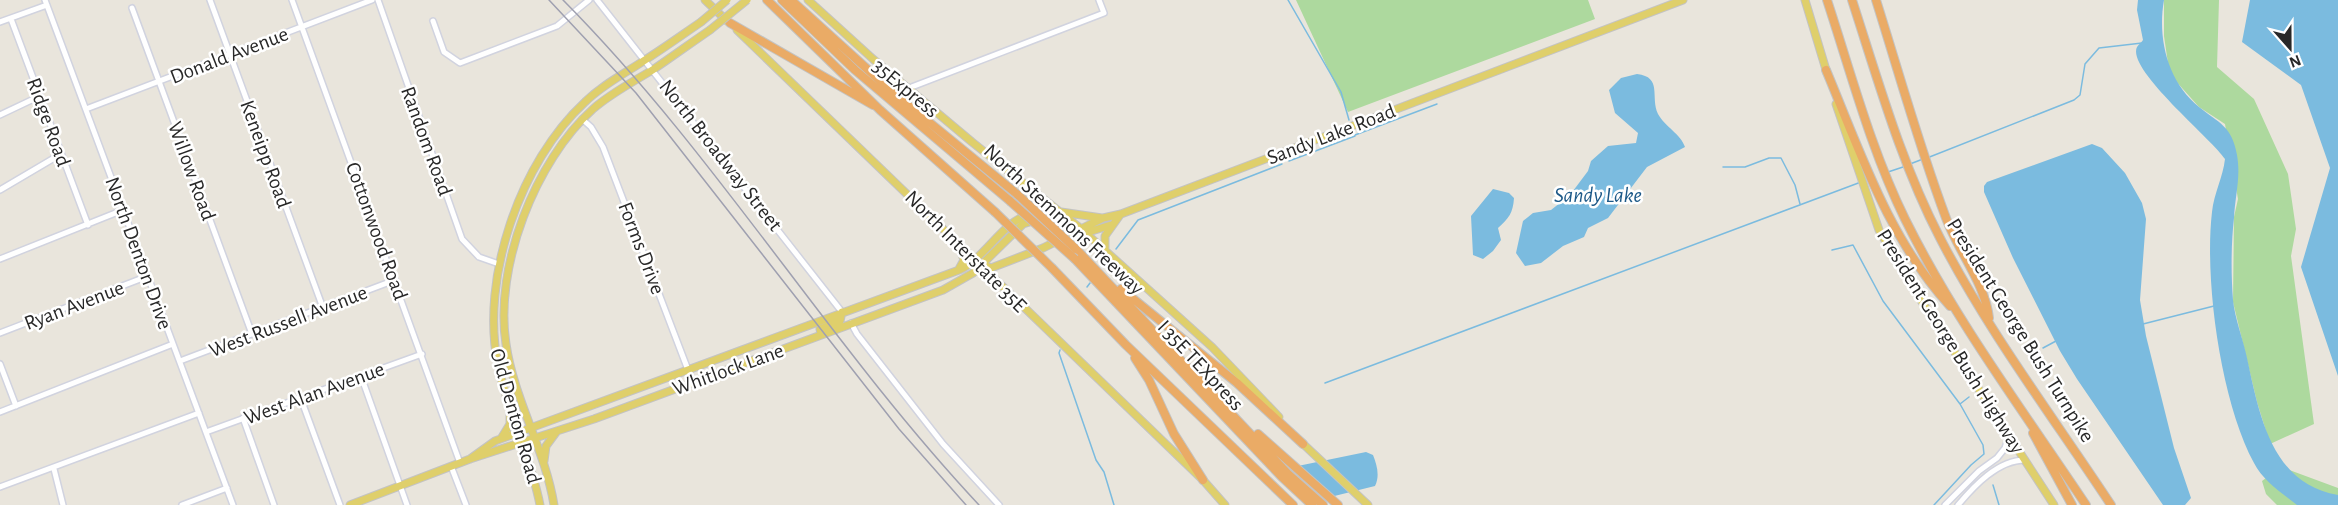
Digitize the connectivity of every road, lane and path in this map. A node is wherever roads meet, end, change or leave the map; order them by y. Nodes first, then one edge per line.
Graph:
1 (210, 0) edge
2 (292, 0) edge
3 (372, 0) edge
4 (378, 0) edge
5 (589, 0) edge
6 (597, 0) edge
7 (705, 0) edge
8 (727, 0) edge
9 (747, 0) edge
10 (767, 0) edge
11 (782, 0) edge
12 (791, 0) edge
13 (808, 0) edge
14 (1098, 0) edge
15 (1683, 0) edge
16 (1805, 0) edge
17 (1827, 0) edge
18 (1851, 0) edge
19 (1876, 0) edge
20 (46, 2) edge
21 (132, 8) dead end
22 (11, 19) junction
23 (433, 21) dead end
24 (0, 22) edge
25 (730, 23) junction
26 (302, 27) junction
27 (229, 55) junction
28 (646, 60) junction
29 (653, 69) junction
30 (1826, 70) joint
31 (159, 81) junction
32 (909, 88) junction
33 (40, 96) junction
34 (86, 109) junction
35 (880, 110) junction
36 (0, 115) edge
37 (582, 119) junction
38 (548, 145) junction
39 (556, 150) junction
40 (1855, 153) junction
41 (61, 154) junction
42 (0, 190) edge
43 (1010, 201) joint
44 (123, 210) junction
45 (1061, 212) junction
46 (1121, 214) junction
47 (1103, 218) junction
48 (88, 225) junction
49 (1111, 225) junction
50 (1083, 231) junction
51 (957, 241) junction
52 (1105, 252) junction
53 (1080, 258) junction
54 (0, 259) edge
55 (499, 264) junction
56 (979, 264) junction
57 (959, 270) junction
58 (148, 276) junction
59 (395, 280) junction
60 (894, 294) junction
61 (323, 308) junction
62 (842, 312) junction
63 (1989, 321) junction
64 (1964, 322) junction
65 (851, 323) junction
66 (0, 333) edge
67 (252, 334) junction
68 (821, 334) junction
69 (495, 342) junction
70 (505, 343) junction
71 (173, 344) junction
72 (1126, 345) junction
73 (422, 354) junction
74 (180, 361) junction
75 (0, 364) edge
76 (687, 368) junction
77 (361, 376) junction
78 (693, 383) junction
79 (301, 399) junction
80 (2017, 400) junction
81 (16, 406) junction
82 (511, 406) junction
83 (1226, 407) junction
84 (0, 412) edge
85 (199, 413) junction
86 (243, 418) junction
87 (530, 430) junction
88 (557, 430) junction
89 (206, 432) junction
90 (519, 433) junction
91 (2009, 436) junction
92 (534, 439) junction
93 (499, 440) junction
94 (522, 443) junction
95 (1303, 444) junction
96 (470, 459) junction
97 (2025, 460) junction
98 (460, 463) junction
99 (543, 464) junction
100 (452, 466) junction
101 (54, 469) junction
102 (1203, 480) junction
103 (399, 486) junction
104 (0, 487) edge
105 (227, 488) junction
106 (63, 505) edge
107 (182, 505) edge
108 (234, 505) edge
109 (274, 505) edge
110 (340, 505) edge
111 (350, 505) edge
112 (407, 505) edge
113 (466, 505) edge
114 (540, 505) edge
115 (554, 505) edge
116 (999, 505) edge
117 (1225, 505) edge
118 (1293, 505) edge
119 (1312, 505) edge
120 (1323, 505) edge
121 (1338, 505) edge
122 (1368, 505) edge
123 (1946, 505) edge
124 (1958, 505) edge
125 (2054, 505) edge
126 (2072, 505) edge
127 (2086, 505) edge
128 (2111, 505) edge

1 - 27 street, Keneipp Road
2 - 26 street, Cottonwood Road
3 - 26 street, Donald Avenue
4 - 55 street, Random Road
5 - 23 street
6 - 28 street, North Broadway Street
7 - 25 main road, North Interstate 35E
8 - 28 main road, Old Denton Road, bridge
9 - 29 main road, Old Denton Road, bridge
10 - 35 highway, North Stemmons Freeway
11 - 43 highway, 35Express
12 - 53 highway, North Stemmons Freeway, bridge
13 - 32 main road
14 - 32 street
15 - 46 main road, Sandy Lake Road
16 - 30 main road
17 - 64 highway, President George Bush Turnpike
18 - 63 highway, President George Bush Turnpike
19 - 63 highway
20 - 22 street
20 - 34 street, North Denton Drive
21 - 31 street, Willow Road
22 - 24 street
22 - 33 street, Ridge Road
25 - 35 highway
25 - 51 main road, North Interstate 35E
26 - 27 street, Donald Avenue
26 - 59 street, Cottonwood Road
27 - 31 street, Donald Avenue
27 - 61 street, Keneipp Road
28 - 29 street, North Broadway Street
28 - 38 main road, Old Denton Road
29 - 37 main road, Old Denton Road
29 - 62 street, North Broadway Street
30 - 40 highway
31 - 34 street, Donald Avenue
31 - 67 street, Willow Road
32 - 45 main road
33 - 36 street
33 - 41 street, Ridge Road
34 - 44 street, North Denton Drive
35 - 72 highway, North Stemmons Freeway, bridge
37 - 39 main road, Old Denton Road
37 - 76 street, Forms Drive
38 - 39 main road
38 - 55 main road, Old Denton Road
39 - 70 main road, Old Denton Road
40 - 64 highway
40 - 91 main road, President George Bush Highway
41 - 42 street
41 - 48 street, Ridge Road
43 - 53 highway, I 35E TEXpress, bridge
44 - 48 street
44 - 58 street, North Denton Drive
45 - 47 main road
45 - 50 main road
45 - 56 main road
46 - 47 main road, Sandy Lake Road
46 - 49 main road
47 - 50 main road, Sandy Lake Road
48 - 54 street
49 - 50 main road
49 - 52 main road
50 - 52 main road
50 - 56 main road, Sandy Lake Road
51 - 56 main road, North Interstate 35E
51 - 57 main road
52 - 95 main road
53 - 83 highway, North Stemmons Freeway
53 - 95 highway
53 - 119 highway, I 35E TEXpress
55 - 69 main road, Old Denton Road
56 - 57 main road, Whitlock Lane
56 - 65 main road, Whitlock Lane
56 - 102 main road, North Interstate 35E
57 - 60 main road, Whitlock Lane
58 - 66 street, Ryan Avenue
58 - 71 street, North Denton Drive
59 - 61 street, West Russell Avenue
59 - 73 street, Cottonwood Road
60 - 62 main road, Whitlock Lane
60 - 65 main road
61 - 67 street, West Russell Avenue
62 - 68 main road
62 - 76 main road, Whitlock Lane
63 - 128 highway, President George Bush Turnpike
64 - 80 highway, President George Bush Turnpike
65 - 68 main road, Whitlock Lane
65 - 116 street
67 - 74 street, West Russell Avenue
68 - 78 main road, Whitlock Lane
69 - 70 main road
69 - 82 main road, Old Denton Road
70 - 87 main road, Old Denton Road
71 - 74 street, North Denton Drive
71 - 81 street
72 - 102 highway
72 - 118 highway, North Stemmons Freeway
73 - 77 street, West Alan Avenue
73 - 98 street, Cottonwood Road
74 - 85 street, North Denton Drive
75 - 81 street
76 - 78 street, Forms Drive
76 - 87 main road, Whitlock Lane
77 - 79 street, West Alan Avenue
77 - 103 street
78 - 88 main road, Whitlock Lane
79 - 86 street, West Alan Avenue
79 - 110 street
80 - 126 highway
80 - 127 highway, President George Bush Turnpike
81 - 84 street
82 - 90 main road, Old Denton Road
82 - 93 main road
83 - 120 highway, North Stemmons Freeway
83 - 121 highway
85 - 89 street, North Denton Drive
85 - 101 street
86 - 89 street, West Alan Avenue
86 - 109 street
87 - 90 main road, Whitlock Lane
87 - 92 main road, Old Denton Road
88 - 92 main road, Whitlock Lane
88 - 99 main road
89 - 105 street, North Denton Drive
90 - 93 main road, Whitlock Lane
90 - 94 main road, Old Denton Road
91 - 97 main road, President George Bush Highway
91 - 123 street
92 - 94 main road, Whitlock Lane
92 - 99 main road, Old Denton Road
93 - 96 main road, Whitlock Lane
94 - 96 main road, Whitlock Lane
94 - 114 main road, Old Denton Road
95 - 122 main road
96 - 98 main road, Whitlock Lane
97 - 124 street
97 - 125 main road, President George Bush Highway
98 - 100 main road, Whitlock Lane
99 - 115 main road, Old Denton Road
100 - 103 main road, Whitlock Lane
100 - 113 street
101 - 104 street
101 - 106 street
102 - 117 main road, North Interstate 35E
103 - 111 main road, Whitlock Lane
103 - 112 street
105 - 107 street
105 - 108 street, North Denton Drive

